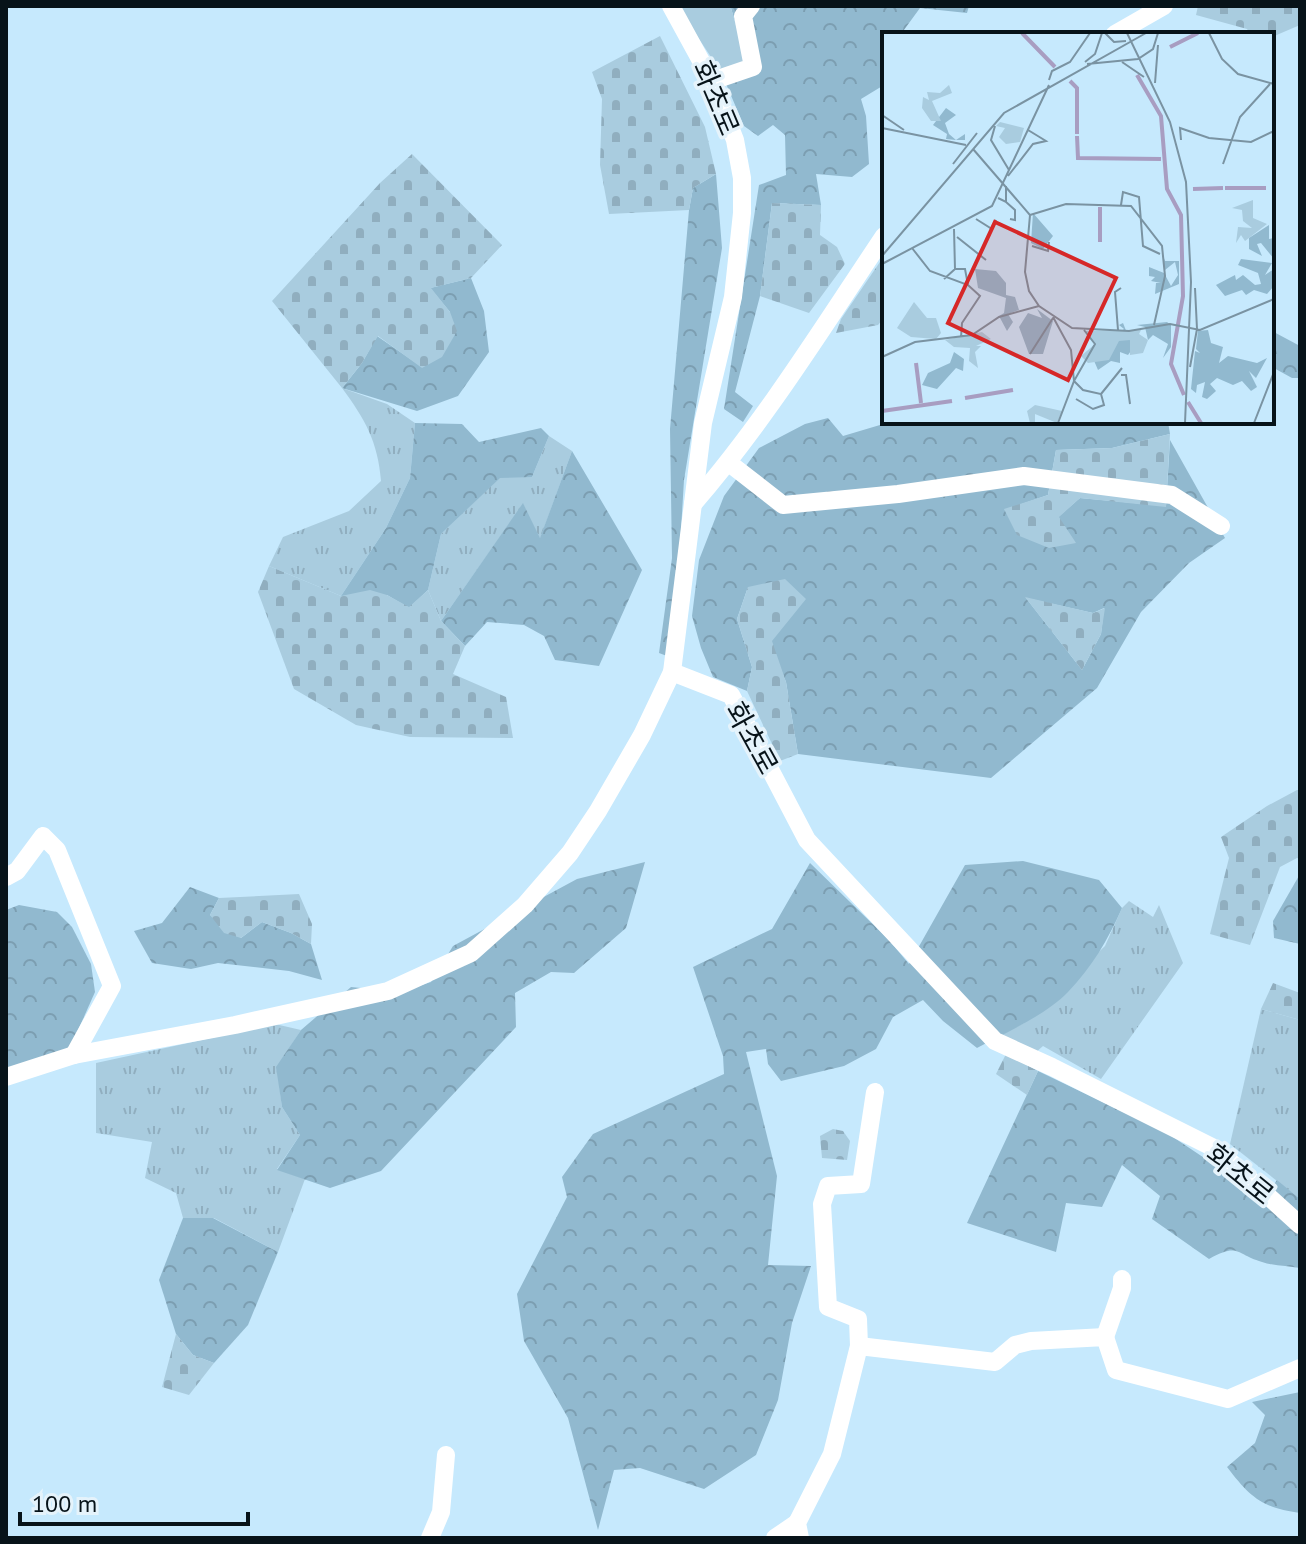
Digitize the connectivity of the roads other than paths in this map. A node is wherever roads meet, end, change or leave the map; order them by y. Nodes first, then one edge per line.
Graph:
1 (671, 6) edge
2 (751, 6) edge
3 (1164, 6) edge
4 (1118, 32) edge
5 (712, 81) junction
6 (882, 239) edge
7 (729, 463) junction
8 (693, 505) junction
9 (1221, 526) dead end
10 (672, 672) junction
11 (6, 877) edge
12 (74, 1055) junction
13 (6, 1077) edge
14 (875, 1092) dead end
15 (1300, 1225) edge
16 (1122, 1279) dead end
17 (1105, 1337) junction
18 (859, 1346) junction
19 (1300, 1368) edge
20 (446, 1455) dead end
21 (798, 1531) edge
22 (430, 1538) edge
23 (775, 1538) edge

1 - 5 street, 화초로
2 - 5 street
3 - 4 street
5 - 8 street, 화초로
6 - 7 street
7 - 8 street
7 - 9 street
8 - 10 street, 화초로
10 - 12 street
10 - 15 street, 화초로
11 - 12 street
12 - 13 street
14 - 18 street
16 - 17 street
17 - 18 street
17 - 19 street
18 - 21 street
20 - 22 street
21 - 23 street

